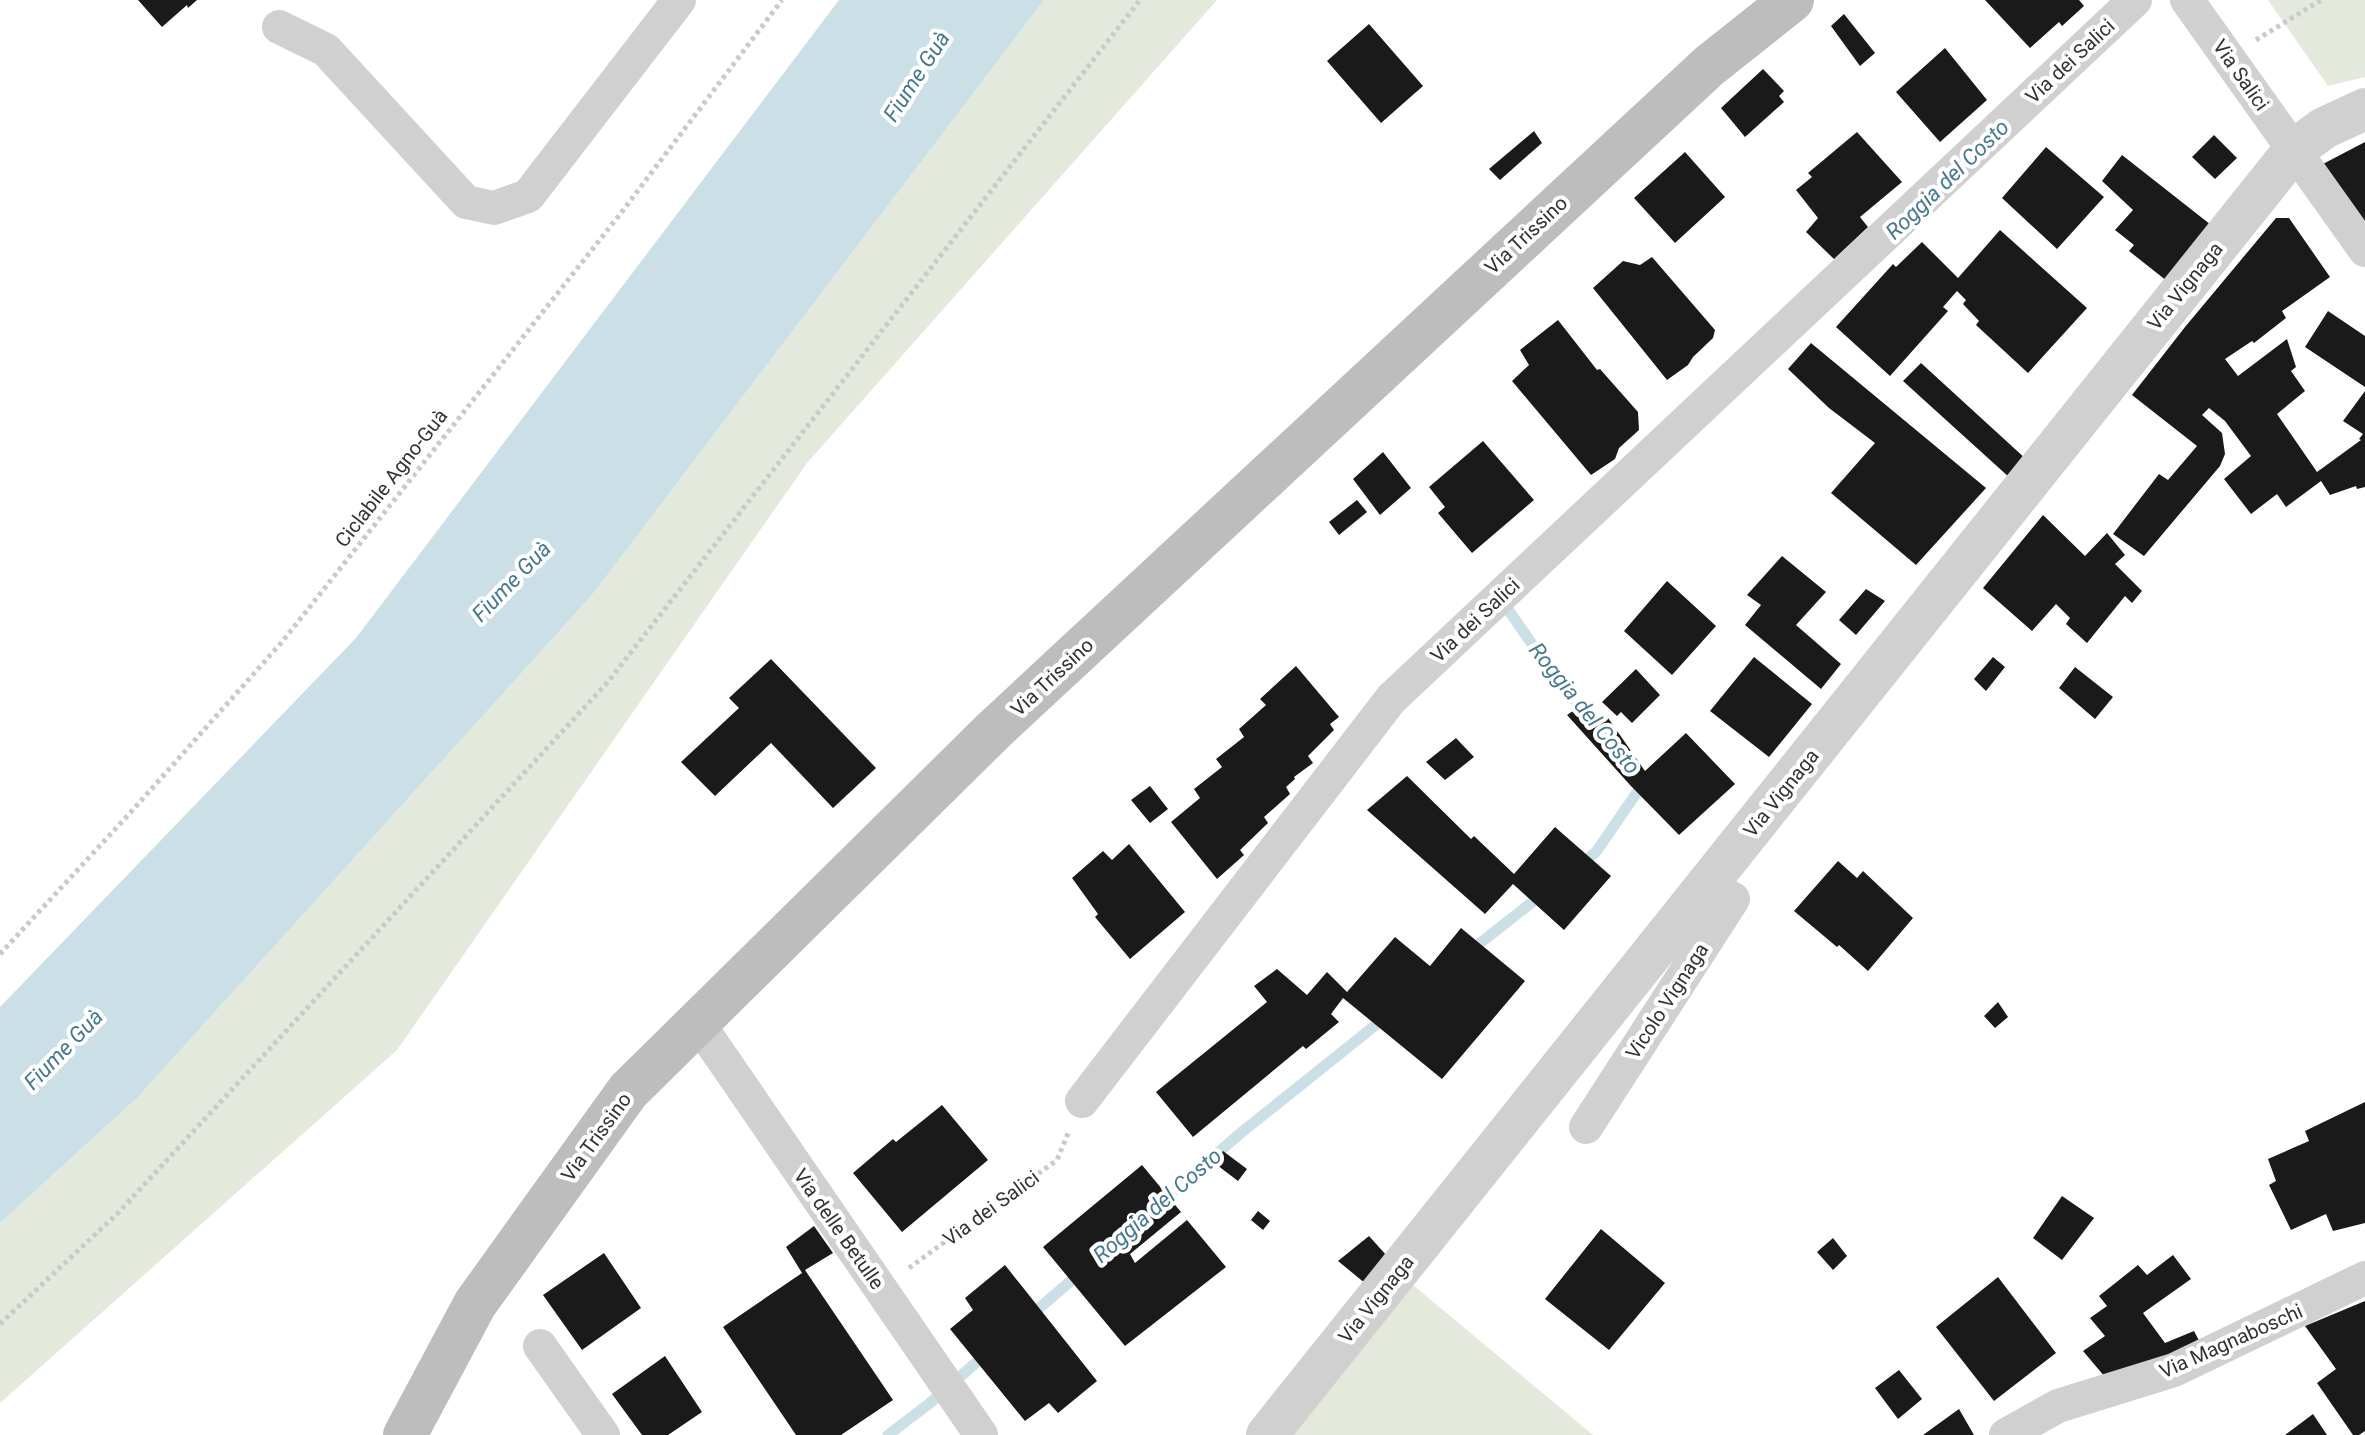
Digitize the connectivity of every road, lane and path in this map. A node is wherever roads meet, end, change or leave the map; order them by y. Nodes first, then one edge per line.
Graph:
1 (679, 0) edge
2 (782, 0) edge
3 (1140, 0) edge
4 (1792, 0) edge
5 (2135, 0) edge
6 (2187, 0) edge
7 (2321, 0) edge
8 (279, 27) dead end
9 (2228, 57) junction
10 (2365, 109) edge
11 (2294, 150) junction
12 (2365, 250) edge
13 (1708, 885) junction
14 (0, 954) edge
15 (698, 1023) junction
16 (1082, 1101) joint
17 (1586, 1127) dead end
18 (2365, 1278) edge
19 (880, 1289) junction
20 (0, 1324) edge
21 (540, 1346) dead end
22 (405, 1435) edge
23 (603, 1435) edge
24 (981, 1435) edge
25 (1267, 1435) edge
26 (2006, 1435) edge

1 - 8 street
2 - 14 path, Ciclabile Agno-Guà
3 - 20 path
4 - 15 main road, Via Trissino
5 - 16 street, Via dei Salici
6 - 9 street, Via Salici
7 - 9 path
9 - 11 street, Via Salici
10 - 11 street, Via Vignaga
11 - 12 street, Via Salici
11 - 13 street, Via Vignaga
13 - 17 street, Vicolo Vignaga
13 - 25 street, Via Vignaga
15 - 19 street, Via delle Betulle
15 - 22 main road, Via Trissino
16 - 19 path, Via dei Salici
18 - 26 street, Via Magnaboschi
19 - 24 street, Via delle Betulle
21 - 23 street

